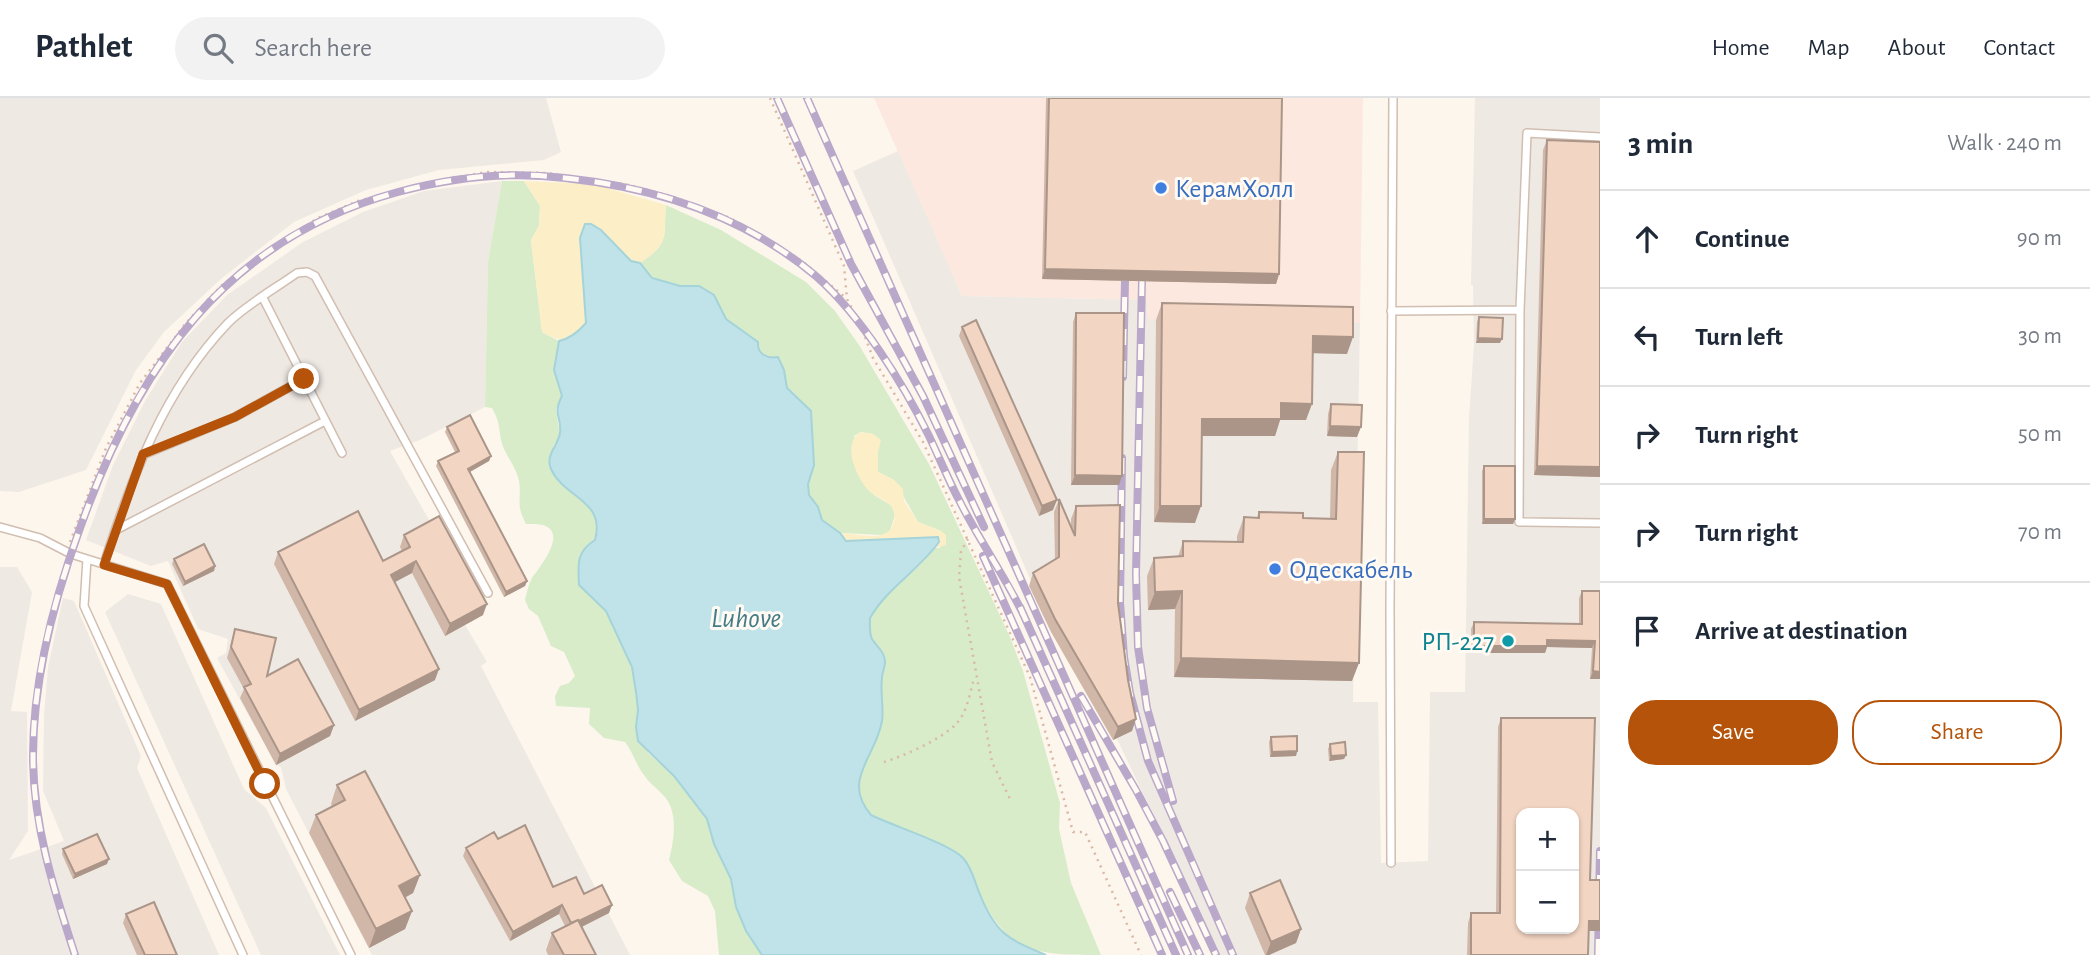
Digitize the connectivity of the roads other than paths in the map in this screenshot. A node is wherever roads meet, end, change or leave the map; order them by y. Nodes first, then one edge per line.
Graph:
1 (1393, 98) edge
2 (1600, 137) edge
3 (262, 298) junction
4 (1520, 310) junction
5 (1391, 311) junction
6 (304, 379) junction
7 (325, 421) junction
8 (342, 453) dead end
9 (143, 454) junction
10 (1600, 523) edge
11 (0, 527) edge
12 (116, 531) junction
13 (87, 559) junction
14 (104, 565) junction
15 (488, 593) dead end
16 (1391, 863) dead end
17 (243, 955) edge
18 (351, 955) edge

1 - 5 lane
2 - 4 lane
3 - 6 lane
3 - 9 lane
3 - 15 lane
4 - 5 lane
4 - 10 lane
5 - 16 lane
6 - 7 lane
6 - 9 lane
7 - 8 lane
7 - 12 lane
9 - 12 lane
11 - 13 lane
12 - 14 lane
13 - 14 lane
13 - 17 lane
14 - 18 lane

